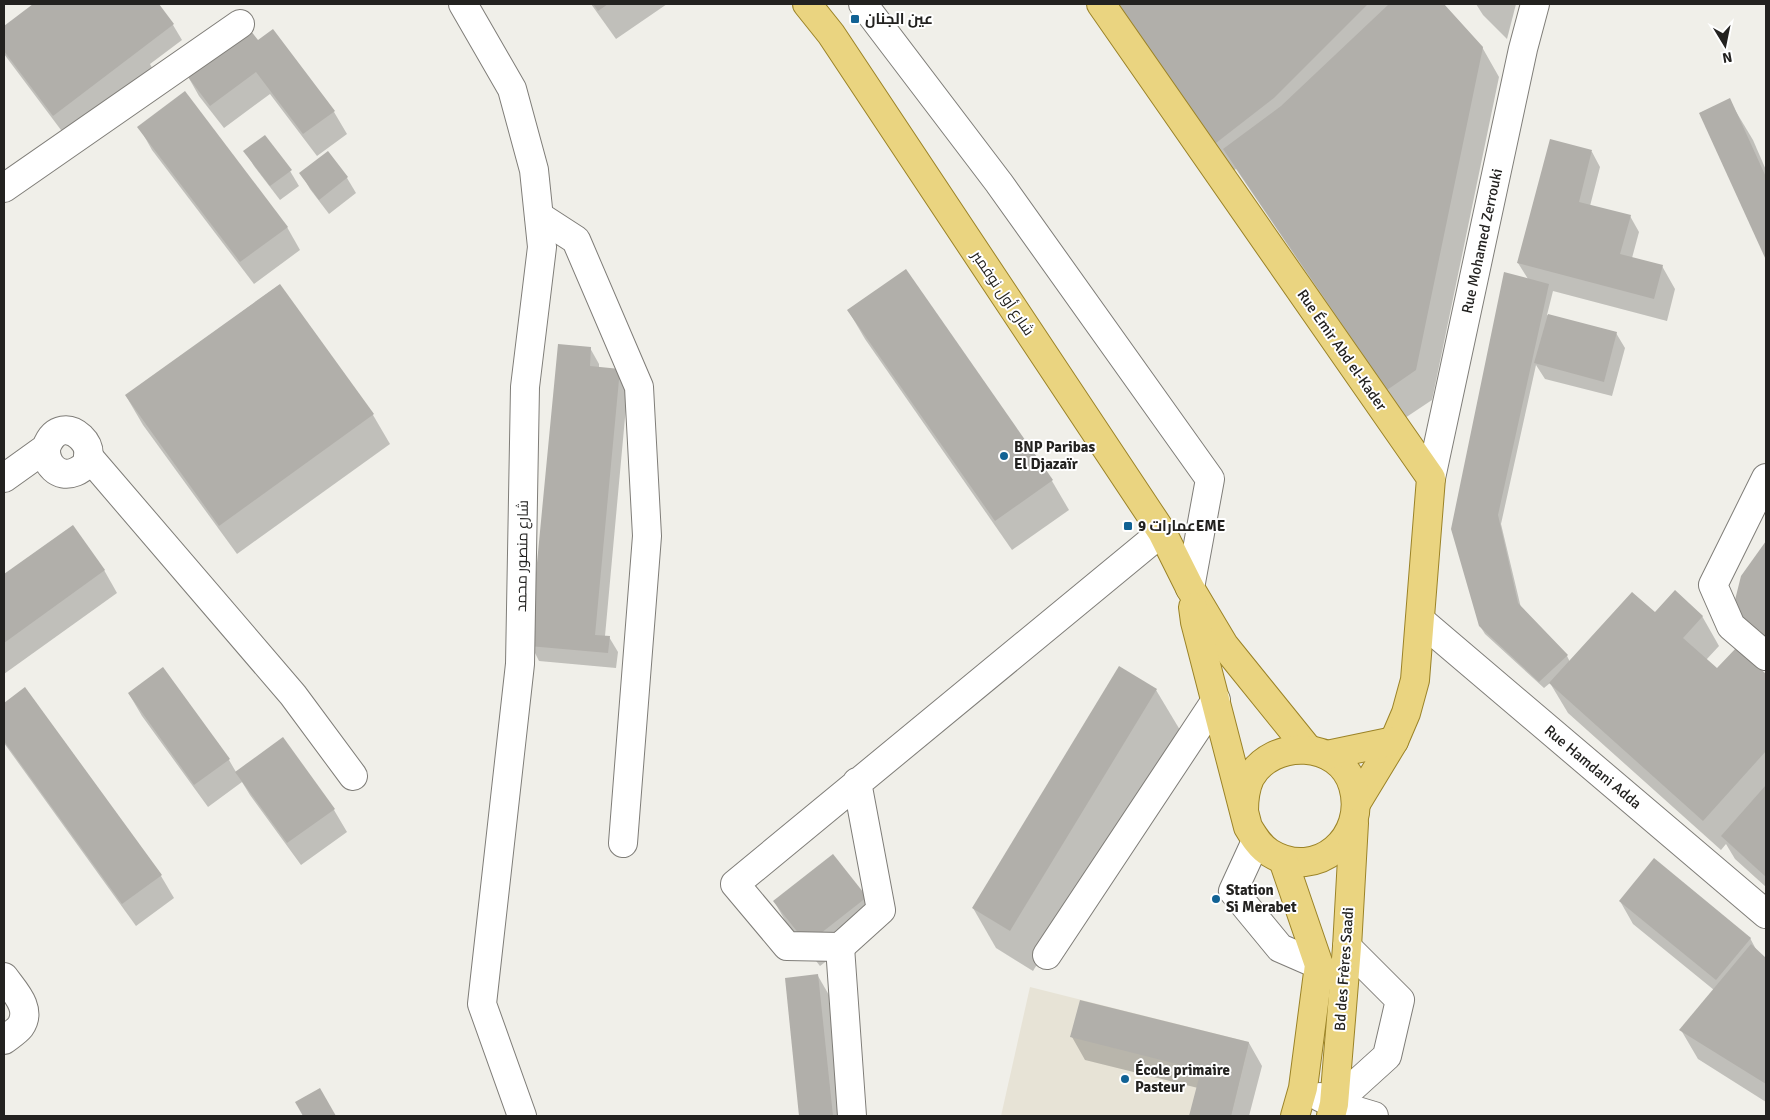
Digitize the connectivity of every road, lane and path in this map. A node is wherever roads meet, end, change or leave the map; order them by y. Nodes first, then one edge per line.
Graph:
1 (463, 4) edge
2 (807, 4) edge
3 (863, 4) edge
4 (1101, 4) edge
5 (1535, 4) edge
6 (240, 24) dead end
7 (4, 188) edge
8 (539, 216) junction
9 (4, 478) edge
10 (1431, 478) junction
11 (1766, 478) edge
12 (1162, 532) junction
13 (1190, 588) junction
14 (1420, 620) junction
15 (1766, 656) edge
16 (1216, 700) junction
17 (1394, 741) junction
18 (1317, 752) junction
19 (353, 776) dead end
20 (857, 782) junction
21 (1244, 811) junction
22 (1356, 812) junction
23 (1256, 841) junction
24 (623, 843) dead end
25 (1283, 860) junction
26 (1766, 914) edge
27 (1347, 947) junction
28 (840, 948) junction
29 (1047, 955) dead end
30 (1319, 965) junction
31 (4, 977) edge
32 (4, 1040) edge
33 (1304, 1088) junction
34 (514, 1110) edge
35 (1332, 1110) edge
36 (852, 1116) edge
37 (1295, 1116) edge
38 (1374, 1116) edge

1 - 8 street, شارع منصور محمد
2 - 12 main road, شارع أول نوفمبر
3 - 13 street
4 - 10 main road, Rue Émir Abd el-Kader
5 - 10 street, Rue Mohamed Zerrouki
6 - 7 street
8 - 24 street
8 - 34 street, شارع منصور محمد
9 - 19 street
10 - 14 main road
11 - 15 street
12 - 13 main road, شارع أول نوفمبر
12 - 20 street
13 - 16 main road
13 - 18 main road
14 - 17 main road
14 - 26 street, Rue Hamdani Adda
16 - 21 main road
16 - 29 street
17 - 18 main road
17 - 22 main road
18 - 21 main road
18 - 22 main road
20 - 28 street
20 - 28 street
21 - 23 main road
22 - 25 main road
22 - 27 main road, Bd des Frères Saadi
23 - 25 main road
23 - 30 street
25 - 30 main road, Bd des Frères Saadi
27 - 35 main road, Bd des Frères Saadi
27 - 35 street
28 - 36 street
30 - 33 main road, Bd des Frères Saadi
31 - 32 street
33 - 35 street
33 - 37 main road, Bd des Frères Saadi
35 - 38 street

